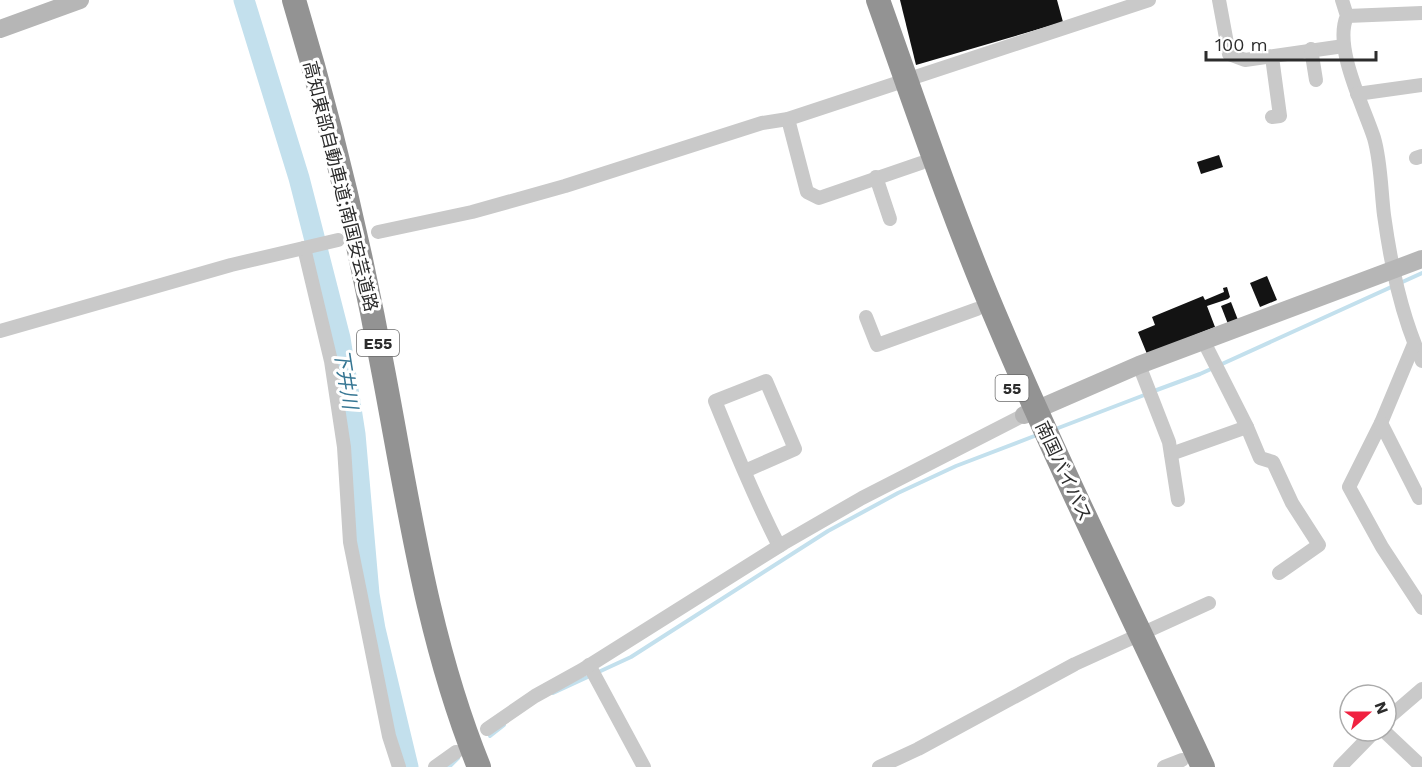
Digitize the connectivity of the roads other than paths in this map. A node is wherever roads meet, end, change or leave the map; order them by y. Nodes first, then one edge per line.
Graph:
1 (80, 0) edge
2 (294, 0) edge
3 (310, 0) edge
4 (862, 0) edge
5 (878, 0) edge
6 (1149, 0) edge
7 (1219, 0) edge
8 (1341, 0) edge
9 (1422, 13) edge
10 (1347, 16) junction
11 (0, 29) edge
12 (1344, 46) junction
13 (1311, 49) junction
14 (1272, 57) junction
15 (1316, 80) dead end
16 (899, 82) junction
17 (1422, 85) edge
18 (1357, 94) junction
19 (1272, 117) dead end
20 (788, 119) junction
21 (921, 163) junction
22 (876, 177) junction
23 (890, 219) dead end
24 (378, 232) dead end
25 (338, 240) dead end
26 (304, 248) junction
27 (1422, 259) edge
28 (1394, 271) junction
29 (977, 309) junction
30 (866, 316) dead end
31 (0, 331) edge
32 (1204, 342) junction
33 (1414, 344) junction
34 (1422, 361) edge
35 (1139, 365) junction
36 (1030, 413) junction
37 (1381, 423) junction
38 (1247, 427) junction
39 (1171, 454) junction
40 (745, 471) junction
41 (1419, 498) dead end
42 (1178, 500) dead end
43 (779, 546) junction
44 (1279, 573) dead end
45 (1209, 603) dead end
46 (1422, 608) edge
47 (1134, 637) junction
48 (589, 666) junction
49 (453, 689) junction
50 (1422, 689) edge
51 (1398, 710) edge
52 (487, 729) dead end
53 (1363, 743) edge
54 (1397, 743) edge
55 (456, 752) dead end
56 (1183, 765) edge
57 (399, 767) edge
58 (435, 767) edge
59 (479, 767) edge
60 (644, 767) edge
61 (879, 767) edge
62 (1340, 767) edge
63 (1422, 767) edge

1 - 11 street
2 - 49 highway, 高知東部自動車道;南国安芸道路 / E55
3 - 49 highway, 高知東部自動車道;南国安芸道路 / E55
4 - 16 highway, 南国バイパス / 55
5 - 16 highway, 南国バイパス / 55
6 - 16 street
7 - 14 street
8 - 10 street
9 - 10 street
10 - 12 street
12 - 13 street
12 - 18 street
13 - 14 street
13 - 15 street
14 - 19 street
16 - 20 street
16 - 21 highway, 南国バイパス / 55
16 - 36 highway, 南国バイパス / 55
17 - 18 street
18 - 28 street
20 - 22 street
20 - 24 street
21 - 22 street
21 - 29 highway, 南国バイパス / 55
22 - 23 street
25 - 26 street
26 - 31 street
26 - 57 street
27 - 28 street
28 - 32 street
28 - 33 street
29 - 30 street
29 - 36 highway, 南国バイパス / 55
32 - 35 street
32 - 38 street
33 - 34 street
33 - 37 street
35 - 36 street
35 - 39 street
36 - 43 street
36 - 47 highway, 南国バイパス / 55
37 - 41 street
37 - 46 street
38 - 39 street
38 - 44 street
39 - 42 street
40 - 40 street
40 - 43 street
43 - 48 street
45 - 47 street
47 - 56 highway, 南国バイパス / 55
47 - 61 street
48 - 52 street
48 - 60 street
49 - 59 highway, 高知東部自動車道;南国安芸道路 / E55
50 - 51 street
53 - 62 street
54 - 63 street
55 - 58 street

